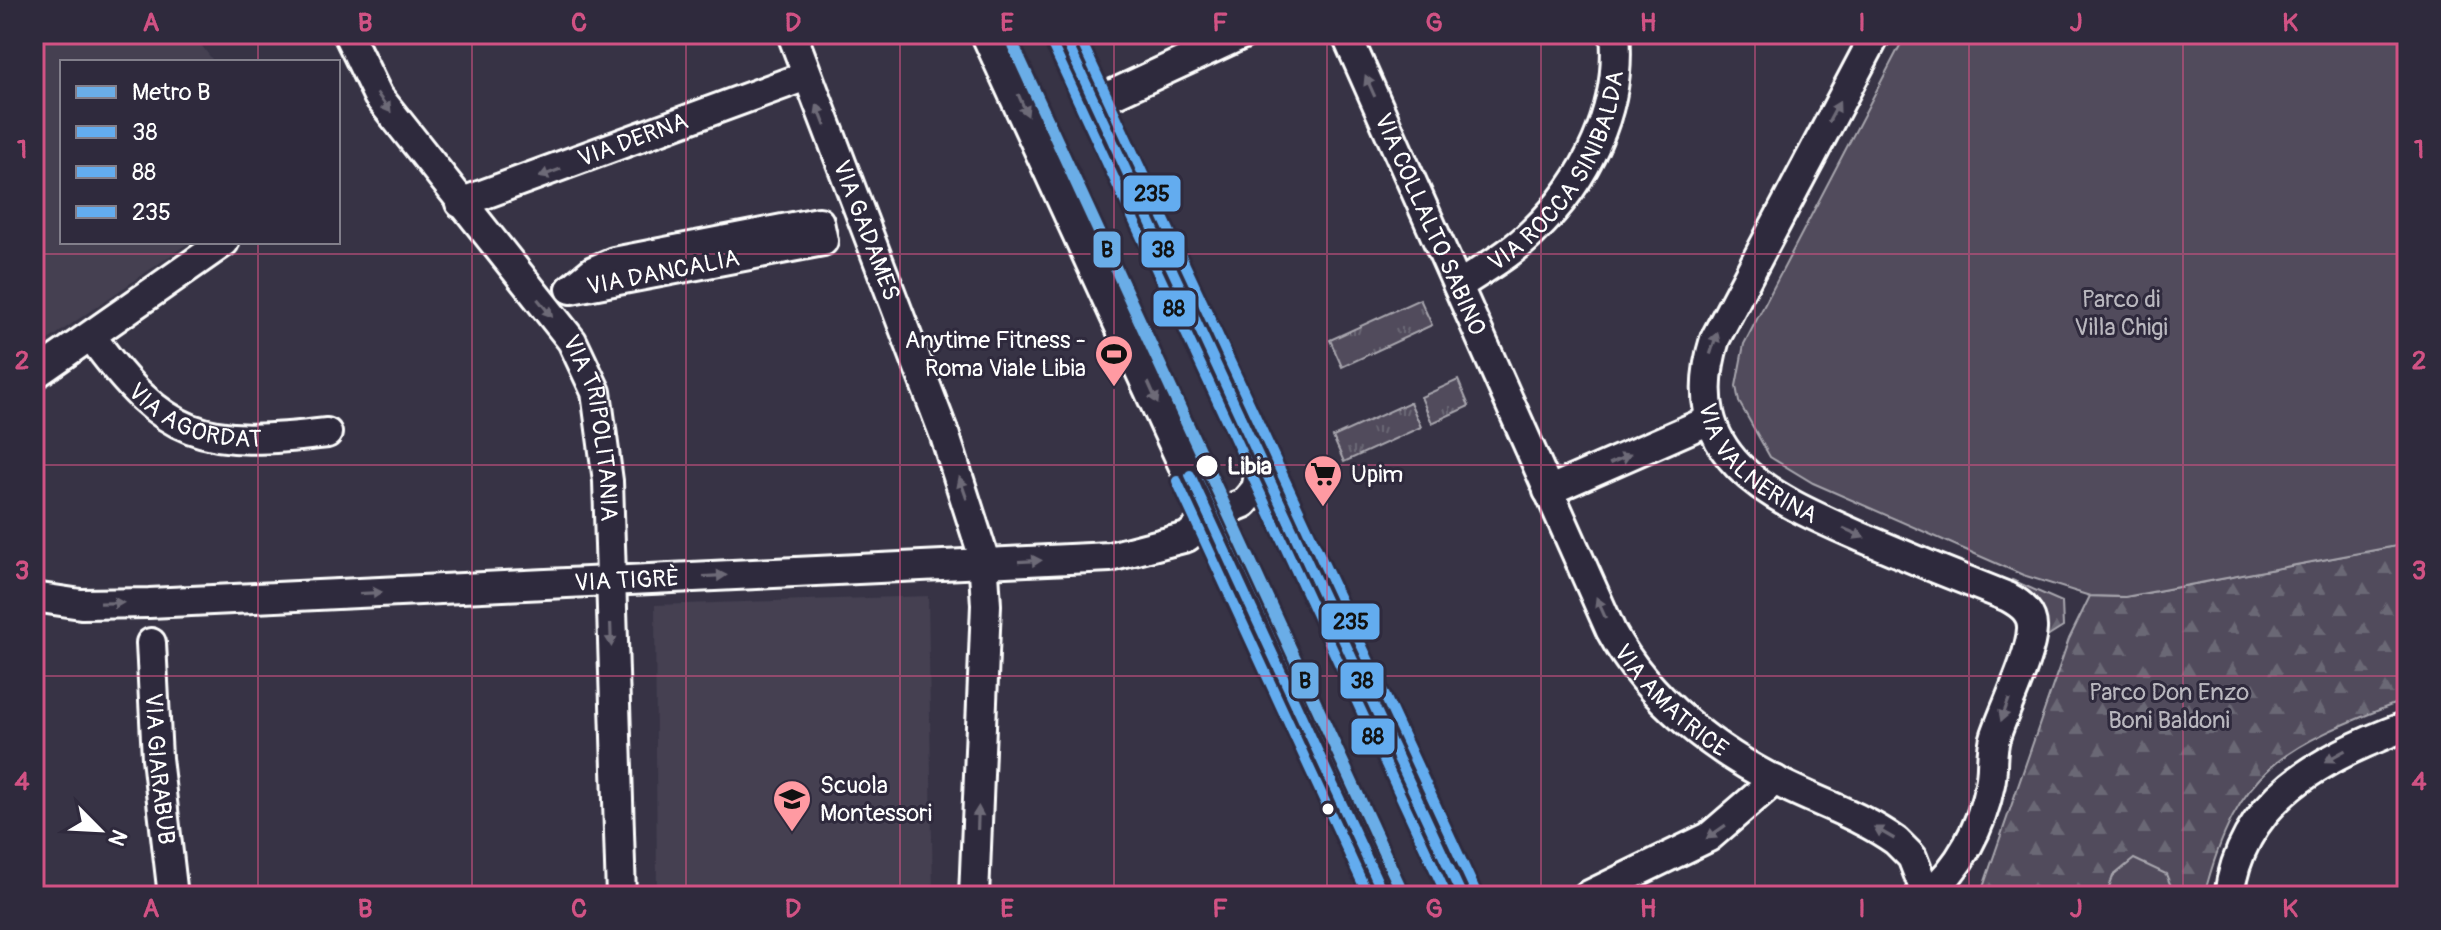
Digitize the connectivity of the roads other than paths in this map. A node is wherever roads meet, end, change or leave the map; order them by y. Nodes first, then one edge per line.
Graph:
1 (348, 34) edge
2 (792, 34) edge
3 (990, 34) edge
4 (1063, 34) edge
5 (1243, 34) edge
6 (1346, 34) edge
7 (1615, 34) edge
8 (1876, 34) edge
9 (806, 76) junction
10 (1096, 102) junction
11 (460, 203) junction
12 (862, 218) junction
13 (821, 232) junction
14 (221, 244) edge
15 (1458, 286) junction
16 (91, 336) junction
17 (34, 375) edge
18 (1513, 414) joint
19 (1710, 420) junction
20 (327, 433) dead end
21 (1262, 462) junction
22 (1548, 491) junction
23 (1210, 517) junction
24 (1289, 518) junction
25 (1225, 550) junction
26 (984, 563) junction
27 (610, 582) junction
28 (34, 597) edge
29 (151, 643) dead end
30 (2407, 726) edge
31 (1775, 780) junction
32 (1927, 895) edge
33 (173, 896) edge
34 (621, 896) edge
35 (974, 896) edge
36 (1385, 896) edge
37 (1462, 896) edge
38 (1587, 896) edge
39 (2229, 896) edge

1 -> 11 street, VIA TRIPOLITANIA
2 - 9 street, VIA GADAMES
3 -> 23 street
4 - 10 street
5 - 10 street
15 -> 6 street, VIA COLLALTO SABINO
7 - 15 street, VIA ROCCA SINIBALDA
19 -> 8 street, VIA VALNERINA
9 -> 11 street, VIA DERNA
12 -> 9 street, VIA GADAMES
10 - 21 street
11 -> 27 street, VIA TRIPOLITANIA
12 - 13 street, VIA DANCALIA
26 -> 12 street, VIA GADAMES
13 - 13 street, VIA DANCALIA
14 - 16 street
15 - 18 street, VIA COLLALTO SABINO
16 - 17 street
16 - 20 street, VIA AGORDAT
18 - 22 street, VIA AMATRICE
22 -> 19 street
19 -> 32 street, VIA VALNERINA
21 - 23 street, VIA TIGRÈ
21 - 24 street
31 -> 22 street, VIA AMATRICE
23 - 25 street
26 -> 23 street, VIA TIGRÈ
24 - 25 street
24 - 37 street
25 - 36 street
27 -> 26 street, VIA TIGRÈ
35 -> 26 street, VIA GADAMES
28 -> 27 street, VIA TIGRÈ
27 -> 34 street, VIA TRIPOLITANIA
29 - 33 street, VIA GIARABUB
30 -> 39 street
32 -> 31 street, VIA AMATRICE
31 -> 38 street

